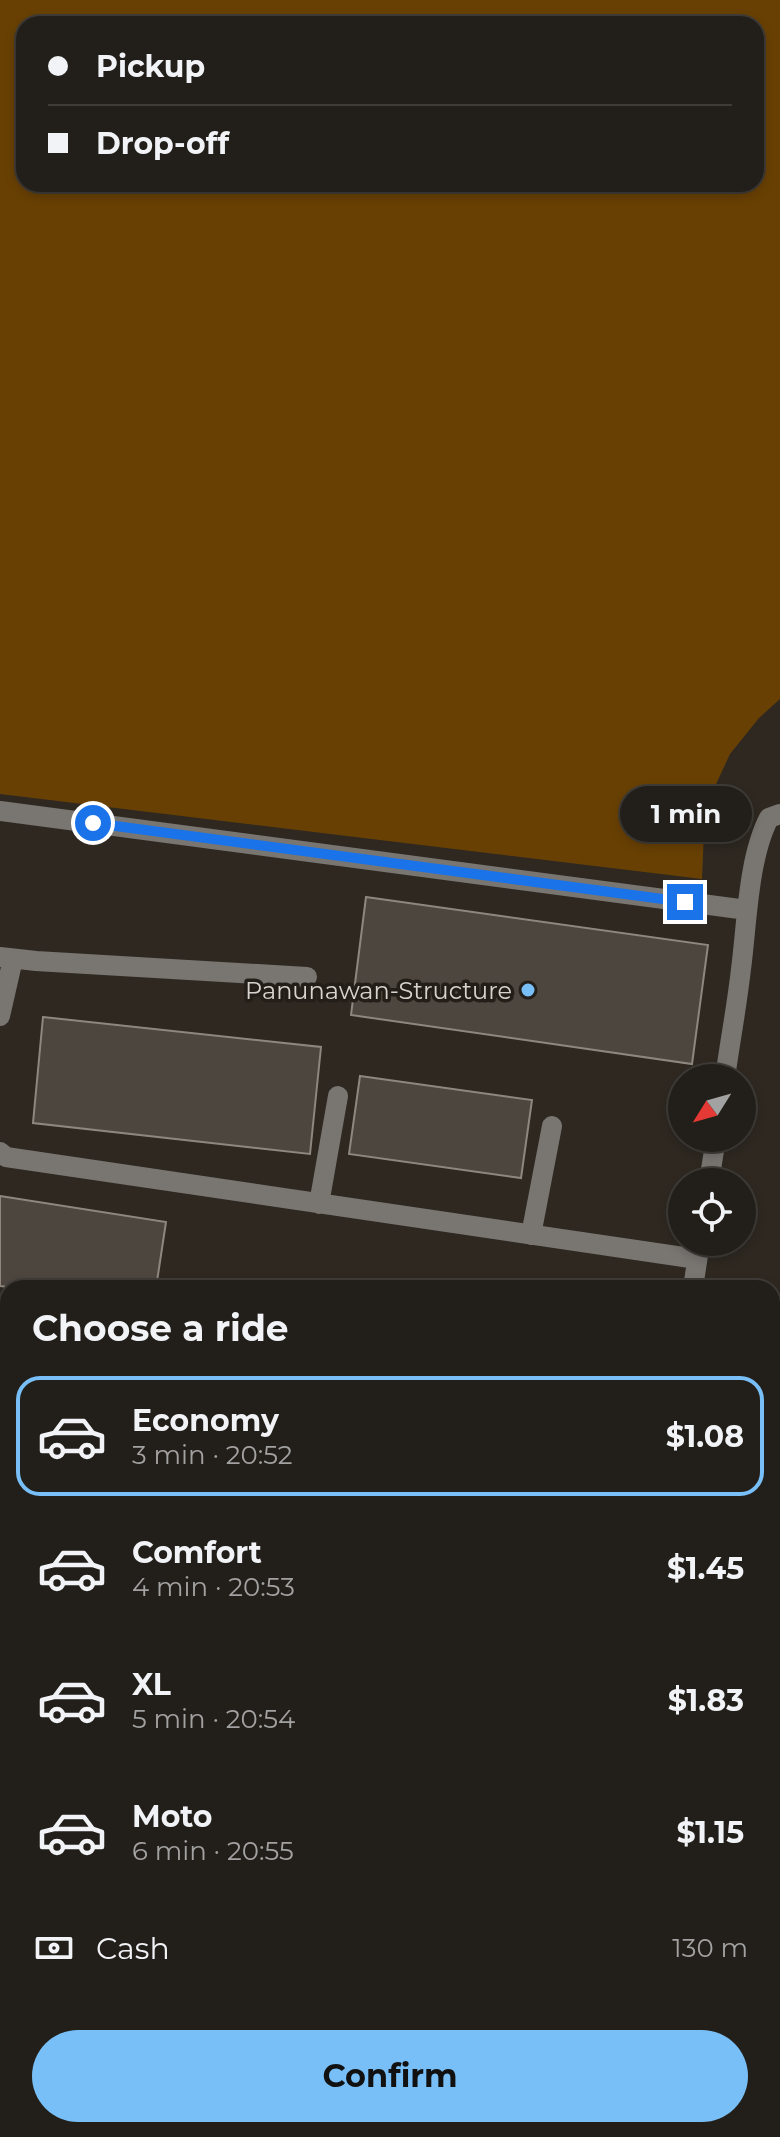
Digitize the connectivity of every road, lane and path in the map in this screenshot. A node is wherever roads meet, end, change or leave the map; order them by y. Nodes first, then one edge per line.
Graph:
1 (0, 811) edge
2 (780, 814) edge
3 (747, 910) junction
4 (6, 958) edge
5 (307, 977) dead end
6 (0, 1016) edge
7 (727, 1064) edge
8 (338, 1096) dead end
9 (552, 1126) dead end
10 (0, 1152) edge
11 (319, 1204) junction
12 (531, 1235) junction
13 (668, 1248) edge
14 (697, 1256) edge
15 (694, 1280) edge

1 - 3 street
2 - 3 street
3 - 7 street
4 - 5 street
4 - 6 street
8 - 11 street
9 - 12 street
10 - 11 street
11 - 12 street
12 - 13 street
14 - 15 street

